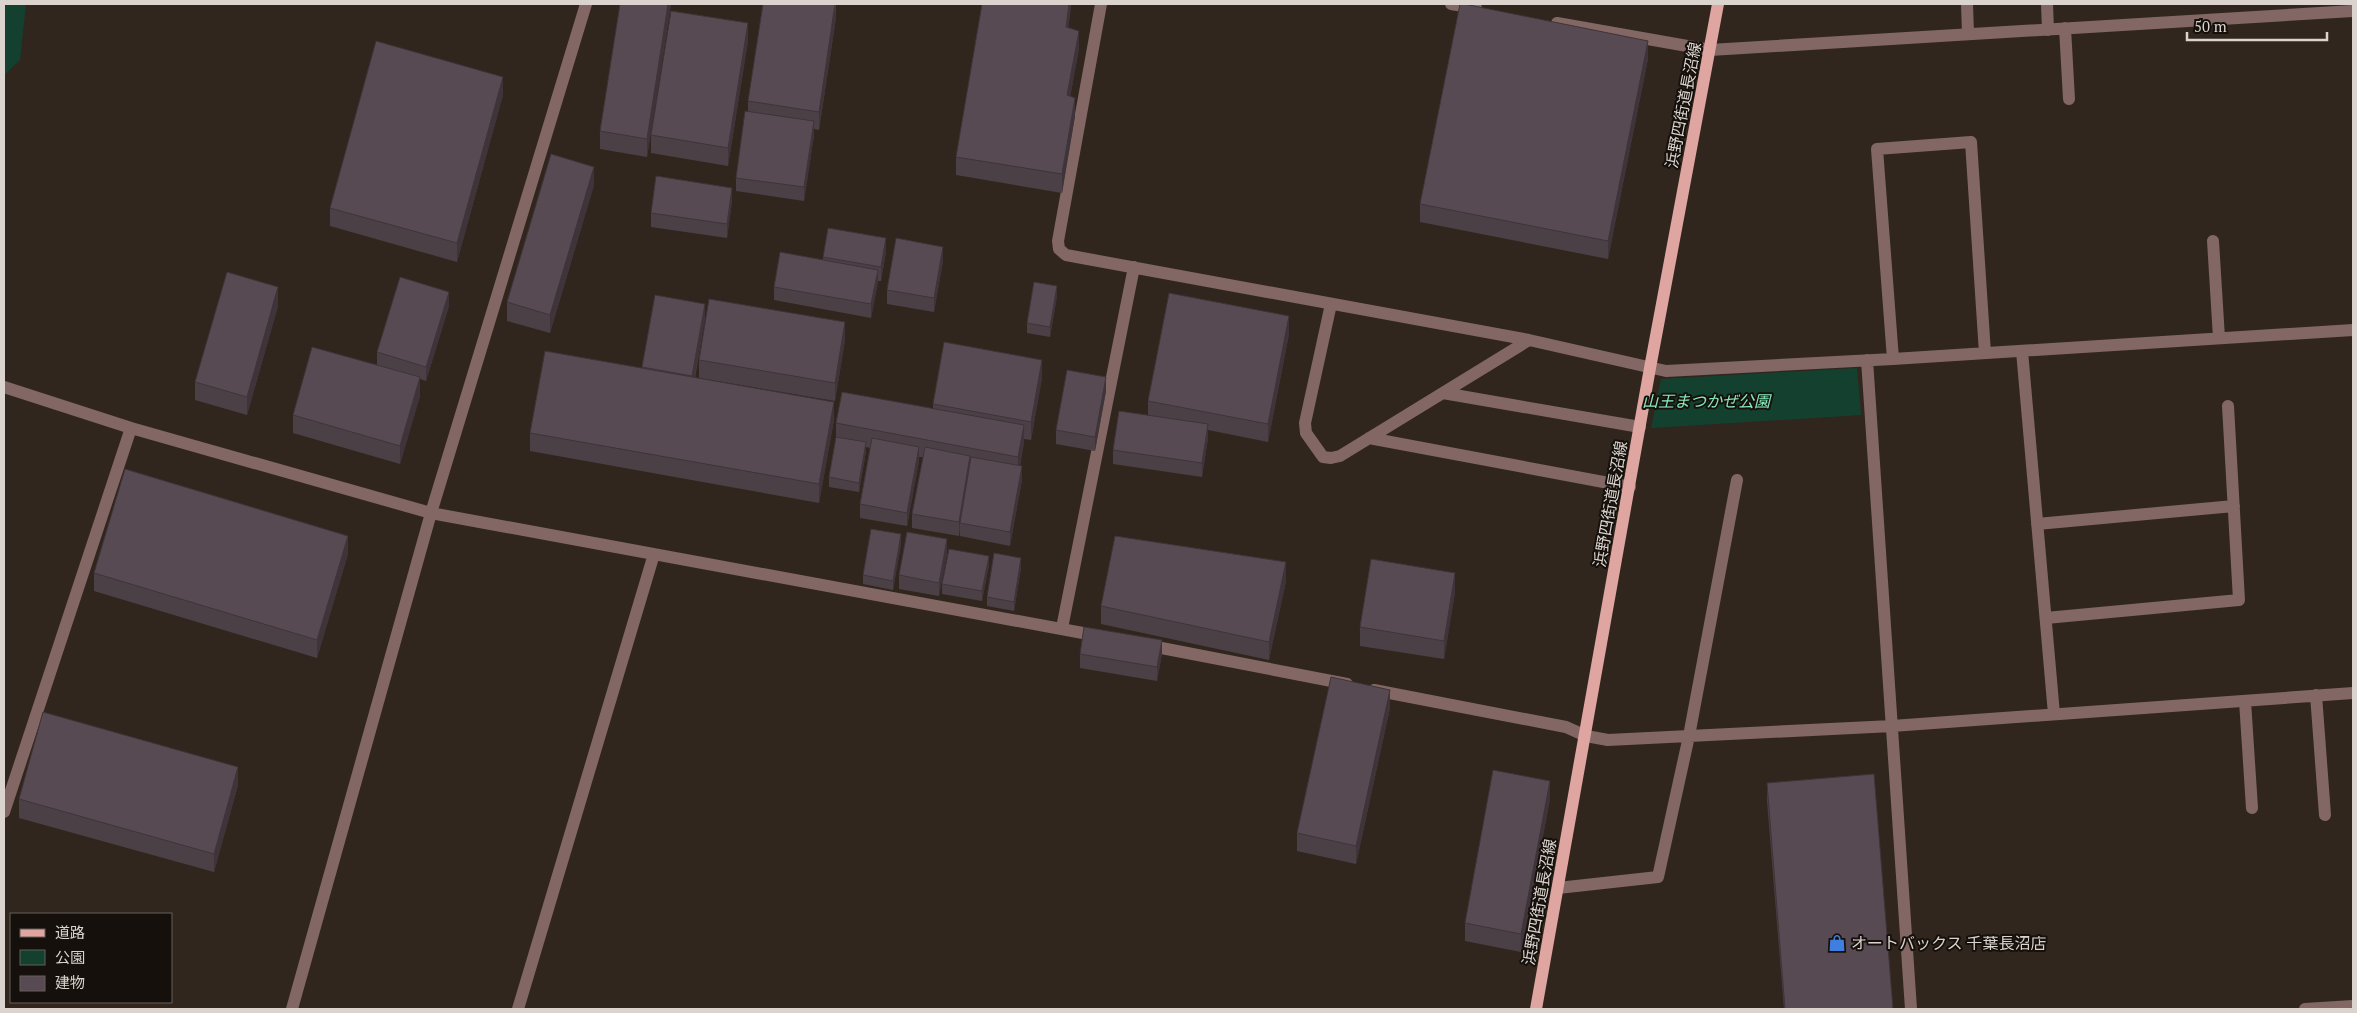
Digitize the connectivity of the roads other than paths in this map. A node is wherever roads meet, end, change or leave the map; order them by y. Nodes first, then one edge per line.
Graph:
1 (586, 4) edge
2 (1101, 4) edge
3 (1451, 4) edge
4 (1718, 4) edge
5 (1967, 4) edge
6 (2047, 4) edge
7 (2352, 4) edge
8 (1489, 11) edge
9 (2353, 11) edge
10 (2353, 15) edge
11 (1547, 21) edge
12 (2065, 28) junction
13 (2048, 30) junction
14 (1968, 34) junction
15 (1710, 50) junction
16 (2070, 100) dead end
17 (2213, 241) dead end
18 (1134, 267) junction
19 (1331, 304) junction
20 (2353, 330) edge
21 (2219, 338) junction
22 (1529, 340) junction
23 (2022, 351) junction
24 (1985, 353) junction
25 (1893, 359) junction
26 (1867, 360) junction
27 (1650, 368) junction
28 (4, 387) edge
29 (1443, 393) junction
30 (2228, 406) dead end
31 (1640, 427) junction
32 (131, 428) junction
33 (1369, 438) junction
34 (1737, 480) dead end
35 (1630, 487) junction
36 (2234, 506) junction
37 (431, 513) junction
38 (2037, 524) junction
39 (654, 554) junction
40 (2046, 618) junction
41 (1062, 628) junction
42 (1111, 638) edge
43 (1130, 642) edge
44 (2353, 693) edge
45 (2316, 695) junction
46 (2245, 700) junction
47 (2054, 714) junction
48 (1892, 726) junction
49 (1586, 736) junction
50 (1690, 736) junction
51 (2252, 808) dead end
52 (4, 812) edge
53 (2325, 815) dead end
54 (1558, 888) junction
55 (2353, 1006) edge
56 (292, 1009) edge
57 (518, 1009) edge
58 (1536, 1009) edge
59 (1911, 1009) edge
60 (2305, 1009) edge

1 - 37 street
2 - 18 street
3 - 8 street
4 - 15 main road, 浜野四街道長沼線
5 - 14 street
6 - 13 street
7 - 9 street
9 - 10 street
9 - 12 street
11 - 15 street
12 - 13 street
12 - 16 street
13 - 14 street
14 - 15 street
15 - 27 main road, 浜野四街道長沼線
17 - 21 street
18 - 19 street
18 - 41 street
19 - 22 street
19 - 33 street
20 - 21 street
21 - 23 street
22 - 27 street
22 - 29 street
23 - 24 street
23 - 38 street
24 - 25 street
24 - 25 street
25 - 26 street
26 - 27 street
26 - 48 street
27 - 31 main road, 浜野四街道長沼線
28 - 32 street
29 - 31 street
29 - 33 street
30 - 36 street
31 - 35 main road, 浜野四街道長沼線
32 - 37 street
32 - 52 street
33 - 35 street
34 - 50 street
35 - 49 main road, 浜野四街道長沼線
36 - 38 street
36 - 40 street
37 - 39 street
37 - 56 street
38 - 40 street
39 - 41 street
39 - 57 street
40 - 47 street
41 - 42 street
43 - 49 street
44 - 45 street
45 - 46 street
45 - 53 street
46 - 47 street
46 - 51 street
47 - 48 street
48 - 50 street
48 - 59 street
49 - 50 street
49 - 54 main road, 浜野四街道長沼線
50 - 54 street
54 - 58 main road, 浜野四街道長沼線
55 - 60 street

